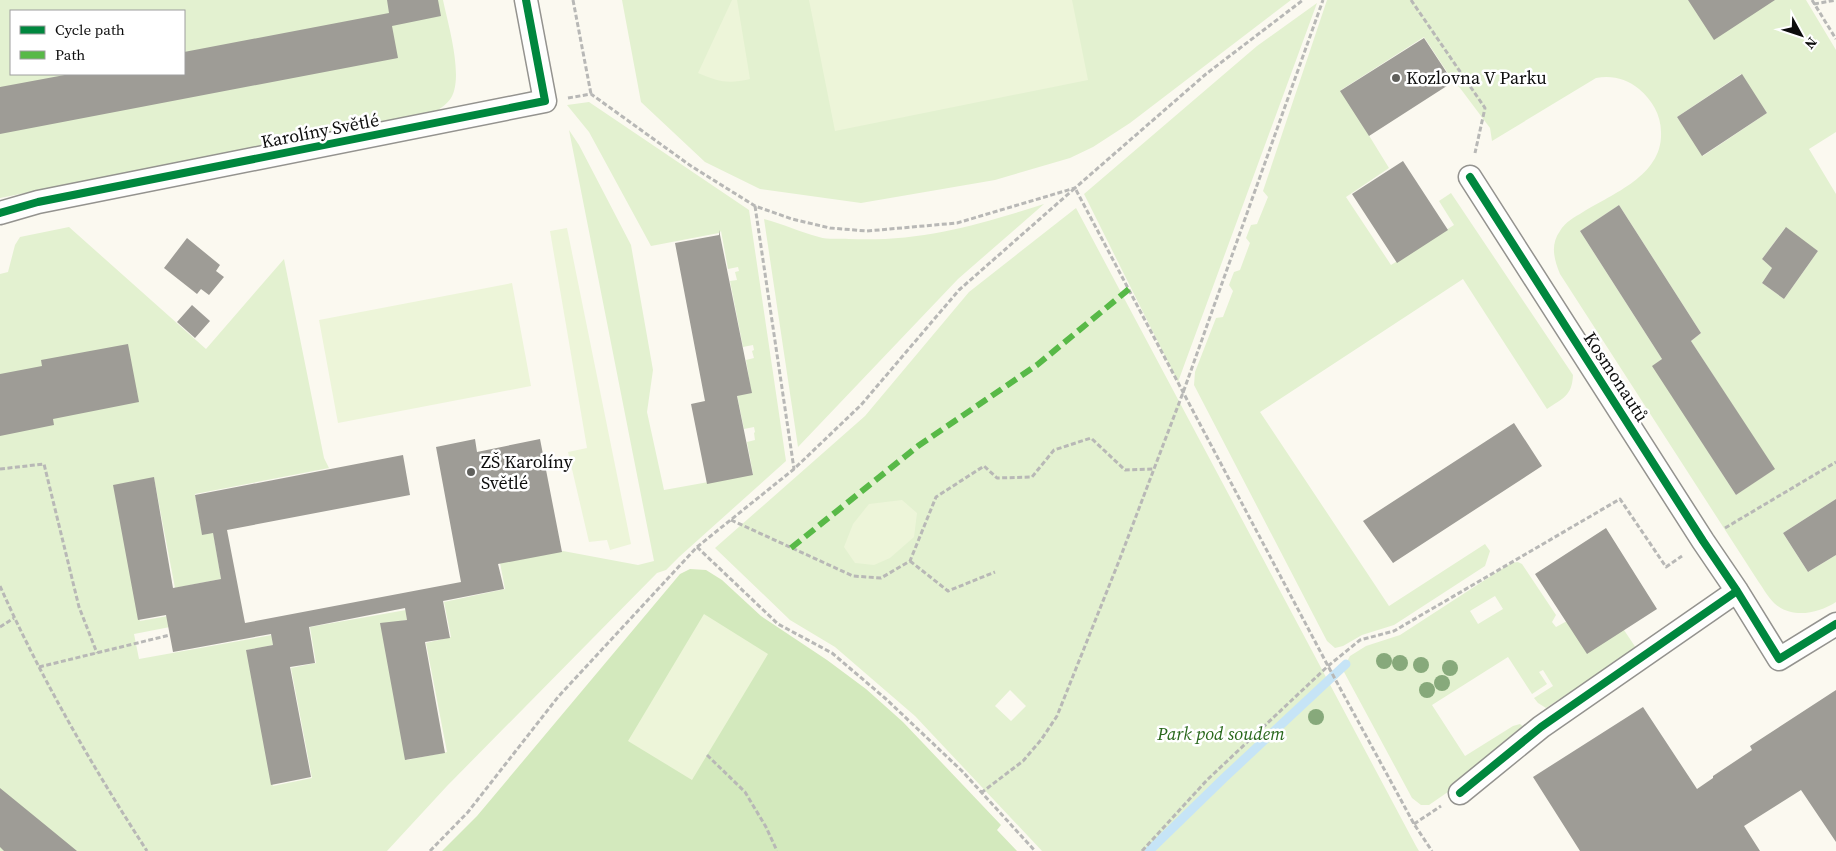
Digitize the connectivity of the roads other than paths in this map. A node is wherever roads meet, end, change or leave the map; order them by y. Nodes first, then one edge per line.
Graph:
1 (526, 0) edge
2 (1470, 177) road end
3 (0, 213) edge
4 (1737, 591) junction
5 (1836, 624) edge
6 (1460, 794) road end

1 - 3 street, Karolíny Světlé
2 - 4 street, Kosmonautů
4 - 5 street, Kosmonautů
4 - 6 street

